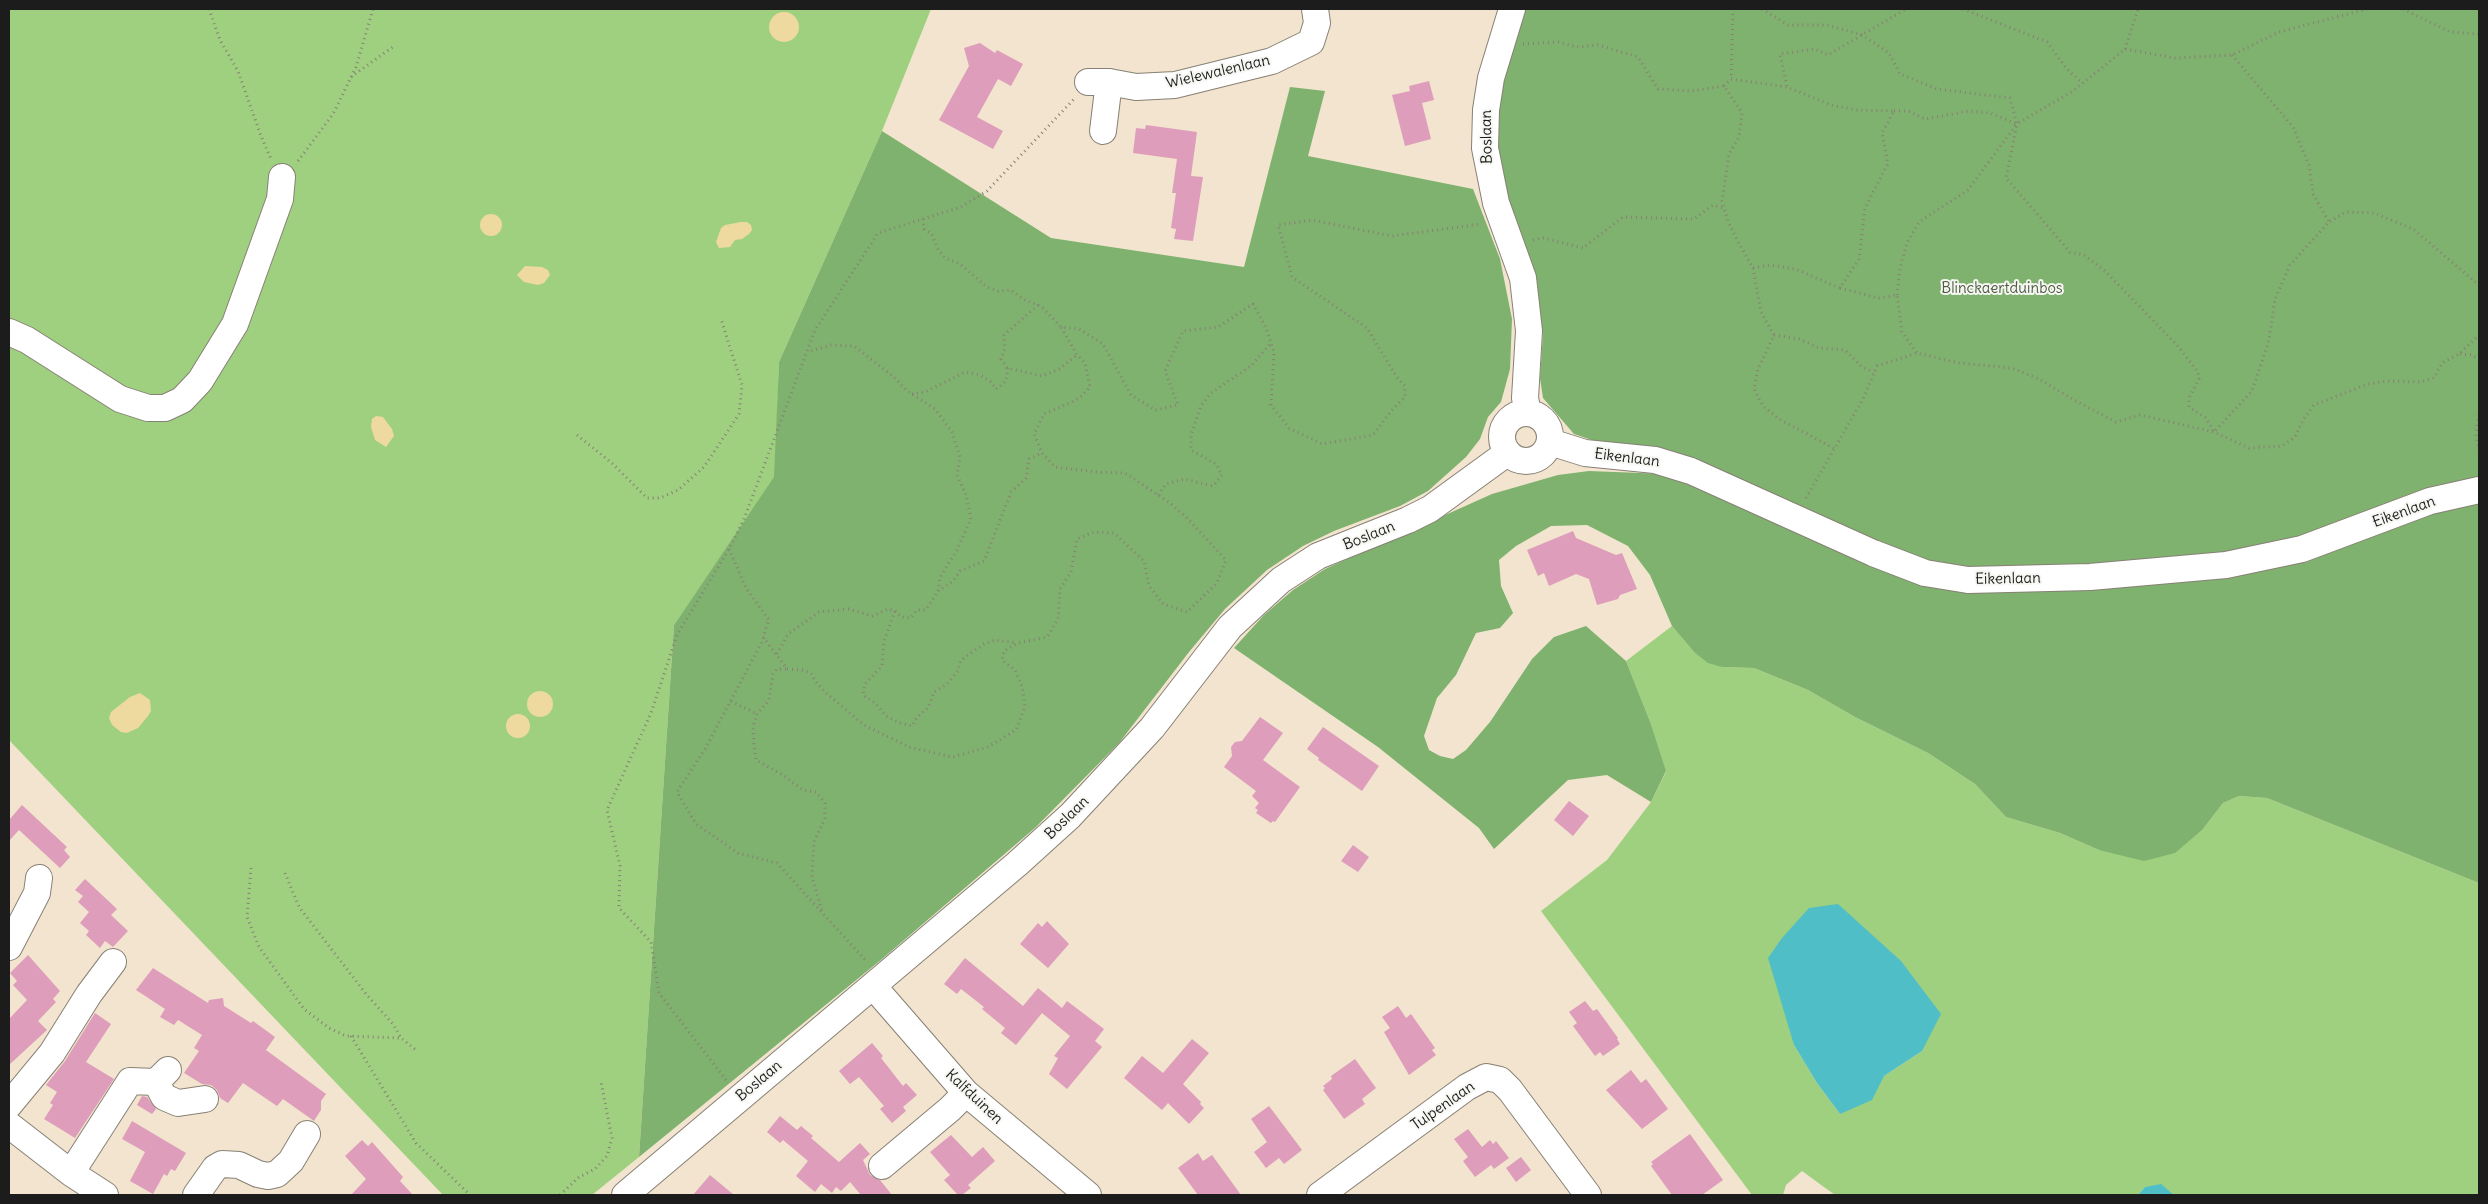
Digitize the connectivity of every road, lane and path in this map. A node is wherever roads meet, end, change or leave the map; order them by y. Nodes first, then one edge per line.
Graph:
1 (209, 9) edge
2 (372, 9) edge
3 (1315, 9) edge
4 (1512, 9) edge
5 (1732, 9) edge
6 (1762, 9) edge
7 (1906, 9) edge
8 (1963, 9) edge
9 (2138, 9) edge
10 (2367, 9) edge
11 (2403, 9) edge
12 (2479, 34) edge
13 (1862, 36) junction
14 (394, 46) dead end
15 (1500, 46) junction
16 (2125, 50) junction
17 (2232, 55) junction
18 (351, 77) junction
19 (1731, 79) junction
20 (1098, 82) junction
21 (2082, 82) junction
22 (1724, 86) junction
23 (1787, 86) junction
24 (1894, 111) junction
25 (2017, 124) junction
26 (1104, 131) dead end
27 (282, 177) junction
28 (1724, 208) junction
29 (923, 219) junction
30 (2329, 222) junction
31 (1508, 233) junction
32 (1753, 268) junction
33 (2479, 285) edge
34 (1840, 288) junction
35 (1897, 295) junction
36 (1038, 305) junction
37 (721, 319) dead end
38 (1062, 327) junction
39 (9, 332) edge
40 (1774, 334) junction
41 (2479, 335) edge
42 (1271, 343) junction
43 (807, 352) junction
44 (1917, 353) junction
45 (2459, 354) junction
46 (1077, 355) junction
47 (2479, 358) edge
48 (1008, 368) junction
49 (1874, 372) junction
50 (912, 394) junction
51 (1528, 413) junction
52 (2479, 415) edge
53 (2214, 432) junction
54 (577, 435) dead end
55 (1550, 442) junction
56 (1835, 449) junction
57 (2479, 451) edge
58 (1042, 453) junction
59 (1507, 453) junction
60 (2479, 490) edge
61 (1158, 495) junction
62 (1795, 517) junction
63 (729, 549) junction
64 (937, 592) junction
65 (895, 610) junction
66 (764, 638) junction
67 (1017, 643) junction
68 (777, 654) junction
69 (787, 669) junction
70 (731, 701) junction
71 (757, 714) junction
72 (251, 868) dead end
73 (285, 874) dead end
74 (39, 878) dead end
75 (823, 914) junction
76 (9, 947) edge
77 (113, 962) dead end
78 (880, 980) junction
79 (350, 1036) junction
80 (401, 1038) junction
81 (416, 1050) dead end
82 (601, 1082) dead end
83 (966, 1093) junction
84 (740, 1098) junction
85 (205, 1099) dead end
86 (9, 1105) edge
87 (9, 1125) edge
88 (307, 1134) dead end
89 (882, 1166) dead end
90 (71, 1173) junction
91 (105, 1195) edge
92 (196, 1195) edge
93 (470, 1195) edge
94 (560, 1195) edge
95 (625, 1195) edge
96 (1088, 1195) edge
97 (1320, 1195) edge
98 (1588, 1195) edge

1 - 27 path
2 - 18 path
3 - 20 street, Wielewalenlaan
4 - 15 street, Boslaan
5 - 19 path
6 - 13 path
7 - 13 path
8 - 21 path
9 - 16 path
10 - 17 path
11 - 12 path
13 - 23 path
13 - 25 path
14 - 18 path
15 - 22 path
15 - 31 street, Boslaan
16 - 17 path
16 - 21 path
17 - 30 path
18 - 27 path
19 - 22 path
19 - 23 path
20 - 26 street
20 - 29 path
21 - 25 path
22 - 28 path
23 - 24 path
24 - 25 path
24 - 34 path
25 - 35 path
25 - 53 path
27 - 39 street
28 - 31 path
28 - 32 path
29 - 36 path
29 - 43 path
30 - 33 path
30 - 53 path
31 - 42 path
31 - 51 street, Boslaan
32 - 34 path
32 - 40 path
34 - 35 path
35 - 44 path
36 - 38 path
36 - 48 path
37 - 54 path
38 - 42 path
38 - 46 path
40 - 49 path
40 - 56 path
41 - 45 path
42 - 61 path
43 - 50 path
43 - 63 path
44 - 49 path
44 - 53 path
45 - 47 path
45 - 53 path
46 - 48 path
46 - 58 path
48 - 50 path
49 - 56 path
50 - 64 path
51 - 55 street
51 - 59 street
52 - 57 path
55 - 59 street
55 - 62 street, Eikenlaan
56 - 62 path
58 - 61 path
58 - 64 path
59 - 78 street, Boslaan
60 - 62 street, Eikenlaan
61 - 67 path
63 - 66 path
63 - 84 path
64 - 65 path
65 - 67 path
65 - 68 path
66 - 68 path
66 - 70 path
67 - 69 path
68 - 69 path
69 - 71 path
70 - 71 path
70 - 75 path
71 - 75 path
72 - 79 path
73 - 80 path
74 - 76 street
75 - 78 path
77 - 86 street
78 - 83 street, Kalfduinen
78 - 84 street, Boslaan
79 - 80 path
79 - 93 path
80 - 81 path
82 - 94 path
83 - 89 street
83 - 96 street, Kalfduinen
84 - 95 street, Boslaan
85 - 90 street
87 - 90 street
88 - 92 street
90 - 91 street
97 - 98 street, Tulpenlaan

